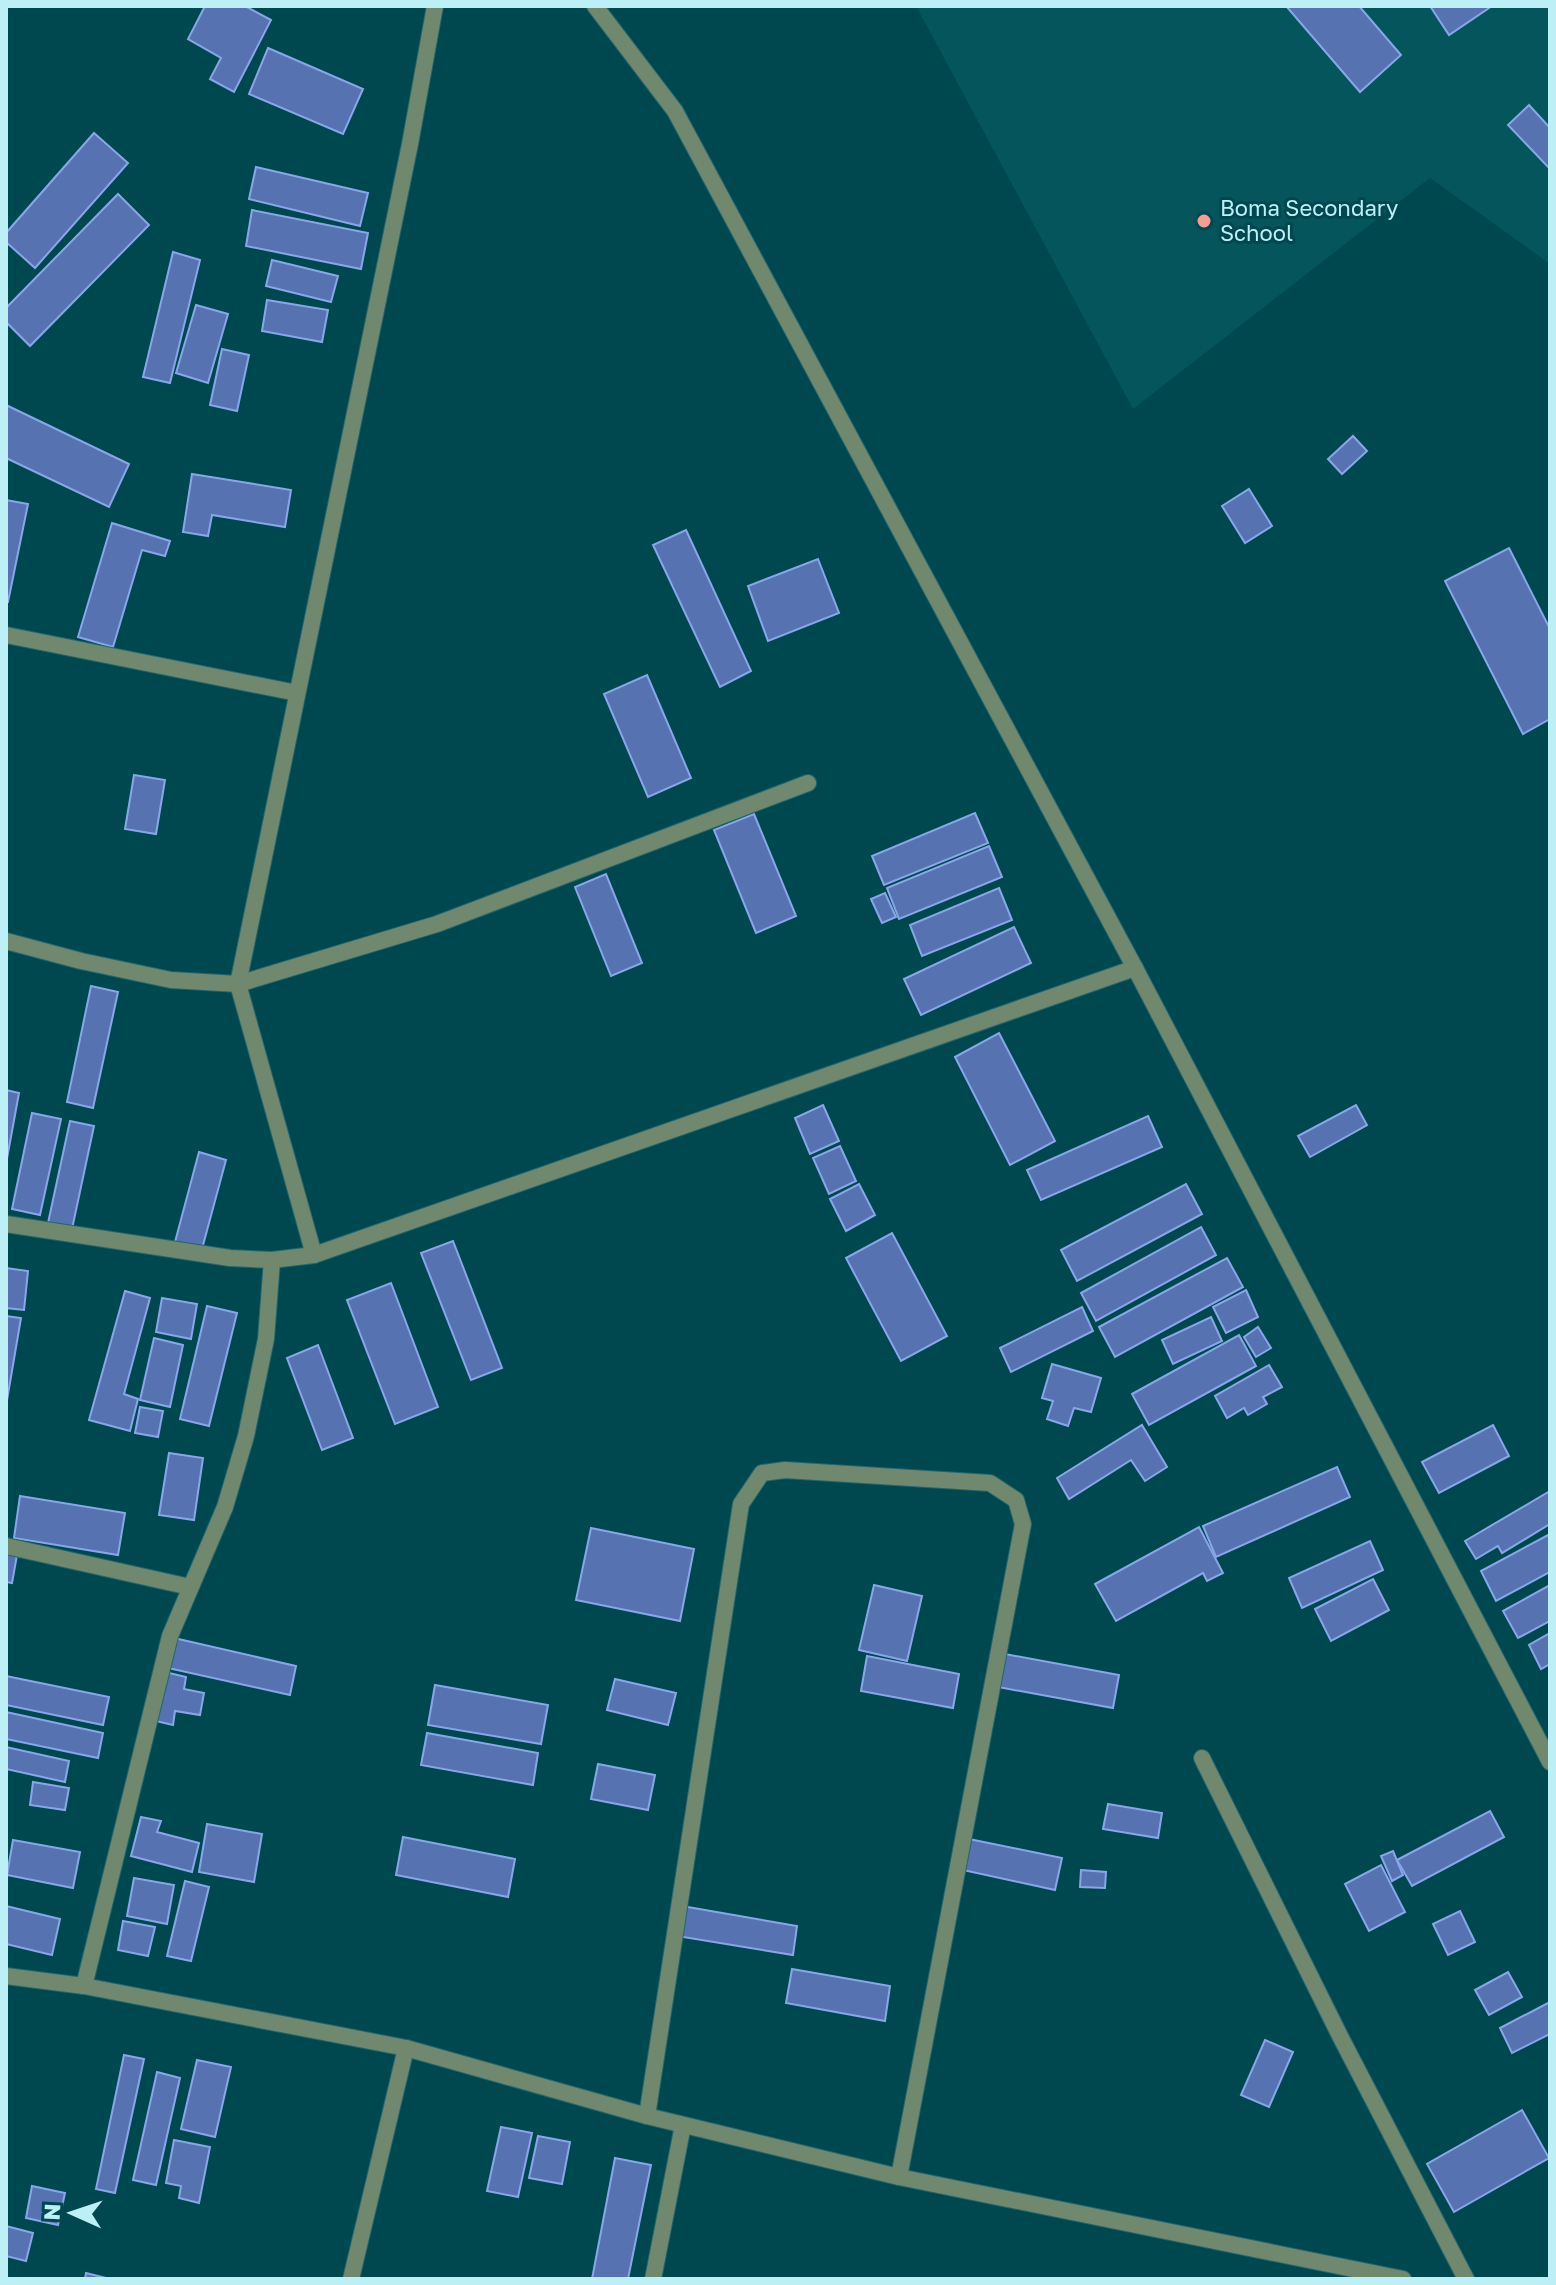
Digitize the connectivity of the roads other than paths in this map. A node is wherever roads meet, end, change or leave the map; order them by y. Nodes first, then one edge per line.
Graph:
1 (435, 6) edge
2 (595, 6) edge
3 (6, 635) edge
4 (297, 693) junction
5 (808, 783) dead end
6 (6, 941) edge
7 (1135, 968) junction
8 (238, 984) junction
9 (6, 1224) edge
10 (314, 1255) junction
11 (272, 1260) junction
12 (6, 1546) edge
13 (190, 1587) junction
14 (1202, 1758) dead end
15 (1550, 1762) edge
16 (6, 1976) edge
17 (84, 1986) junction
18 (406, 2048) junction
19 (647, 2116) junction
20 (683, 2125) junction
21 (899, 2177) junction
22 (351, 2279) edge
23 (653, 2279) edge
24 (1403, 2279) edge
25 (1466, 2279) edge

1 - 4 street
2 - 7 street
3 - 4 street
4 - 8 street
5 - 8 street
6 - 8 street
7 - 10 street
7 - 15 street
8 - 10 street
9 - 11 street
10 - 11 street
11 - 13 street
12 - 13 street
13 - 17 street
14 - 25 street
16 - 17 street
17 - 18 street
18 - 19 street
18 - 22 street
19 - 20 street
19 - 21 street
20 - 21 street
20 - 23 street
21 - 24 street

